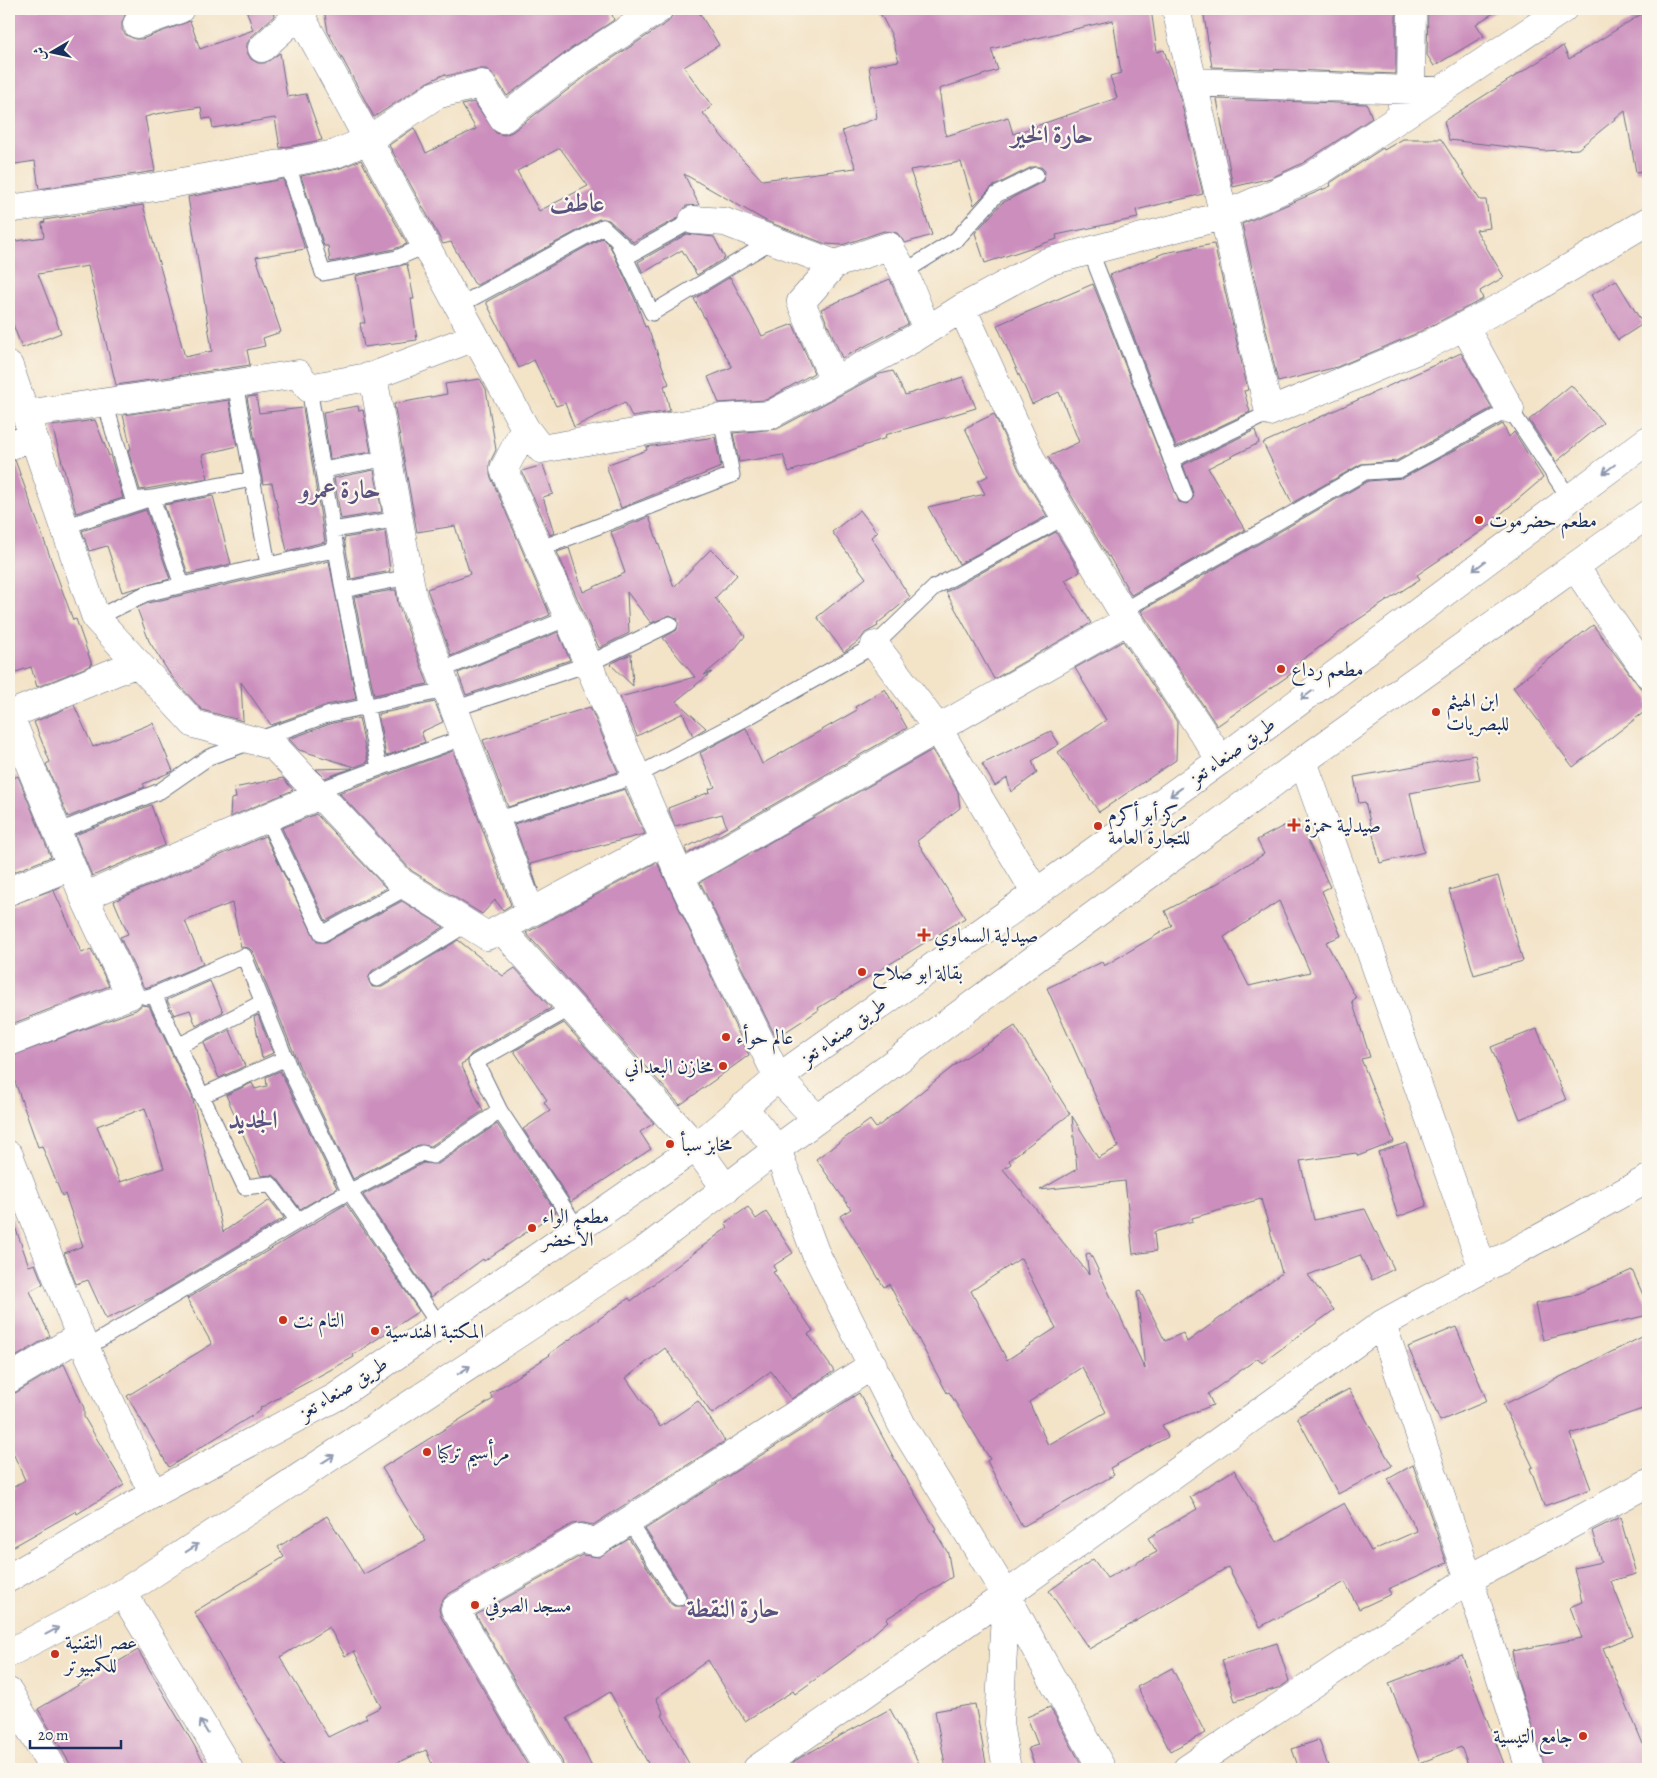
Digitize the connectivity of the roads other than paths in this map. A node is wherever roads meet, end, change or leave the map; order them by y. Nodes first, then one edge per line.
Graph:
1 (180, 9) edge
2 (659, 9) edge
3 (1176, 9) edge
4 (1412, 9) edge
5 (1563, 9) edge
6 (300, 10) edge
7 (137, 24) dead end
8 (262, 48) dead end
9 (1191, 82) junction
10 (1411, 90) junction
11 (1440, 91) junction
12 (1390, 124) junction
13 (368, 140) junction
14 (288, 162) junction
15 (1036, 175) dead end
16 (9, 210) edge
17 (1222, 216) junction
18 (693, 220) joint
19 (1648, 221) edge
20 (617, 240) junction
21 (772, 241) junction
22 (425, 246) junction
23 (1090, 250) junction
24 (835, 264) junction
25 (904, 272) junction
26 (458, 306) junction
27 (962, 308) junction
28 (1464, 326) junction
29 (927, 330) junction
30 (475, 337) junction
31 (9, 366) edge
32 (373, 376) junction
33 (834, 381) junction
34 (235, 383) junction
35 (309, 388) junction
36 (105, 402) junction
37 (1510, 409) junction
38 (1273, 410) junction
39 (722, 418) junction
40 (525, 428) junction
41 (22, 432) edge
42 (1648, 440) edge
43 (388, 458) junction
44 (1171, 460) junction
45 (323, 470) junction
46 (253, 479) junction
47 (1185, 495) dead end
48 (152, 498) junction
49 (1570, 499) junction
50 (1648, 514) edge
51 (1065, 517) junction
52 (399, 519) junction
53 (64, 527) junction
54 (333, 530) junction
55 (539, 549) junction
56 (337, 550) junction
57 (268, 565) junction
58 (1575, 567) junction
59 (409, 577) junction
60 (182, 585) junction
61 (343, 590) junction
62 (1125, 616) junction
63 (96, 618) junction
64 (568, 618) junction
65 (670, 624) dead end
66 (875, 645) junction
67 (137, 663) junction
68 (588, 664) junction
69 (1648, 674) edge
70 (446, 690) junction
71 (367, 707) junction
72 (9, 714) edge
73 (938, 729) junction
74 (465, 737) junction
75 (257, 741) junction
76 (1221, 760) junction
77 (1303, 761) junction
78 (379, 768) junction
79 (636, 776) junction
80 (318, 793) junction
81 (267, 819) junction
82 (496, 820) junction
83 (57, 832) junction
84 (664, 841) junction
85 (71, 866) junction
86 (680, 876) junction
87 (408, 887) junction
88 (9, 892) edge
89 (1036, 893) junction
90 (84, 897) junction
91 (530, 911) junction
92 (467, 924) junction
93 (501, 929) junction
94 (377, 979) dead end
95 (142, 995) junction
96 (263, 1002) junction
97 (571, 1008) junction
98 (9, 1042) edge
99 (178, 1046) junction
100 (286, 1058) junction
101 (778, 1078) junction
102 (201, 1096) junction
103 (744, 1107) junction
104 (500, 1111) junction
105 (817, 1119) junction
106 (696, 1147) junction
107 (777, 1149) junction
108 (9, 1155) edge
109 (1648, 1179) edge
110 (726, 1189) junction
111 (350, 1191) junction
112 (298, 1221) junction
113 (578, 1229) junction
114 (1483, 1269) junction
115 (1382, 1324) junction
116 (440, 1325) junction
117 (83, 1342) junction
118 (873, 1365) junction
119 (9, 1379) edge
120 (1648, 1482) edge
121 (153, 1494) junction
122 (629, 1521) junction
123 (9, 1578) edge
124 (1469, 1579) junction
125 (123, 1593) junction
126 (1006, 1595) junction
127 (678, 1598) dead end
128 (9, 1653) edge
129 (9, 1692) edge
130 (53, 1769) edge
131 (229, 1769) edge
132 (548, 1769) edge
133 (757, 1769) edge
134 (1007, 1769) edge
135 (1102, 1769) edge
136 (1187, 1769) edge
137 (1530, 1769) edge

1 - 7 main road
2 - 13 main road
3 - 9 main road
4 - 10 main road
5 - 11 main road
6 - 8 main road
6 - 13 main road
9 - 10 main road
9 - 17 main road
10 - 11 main road
10 - 12 main road
11 - 12 main road
12 - 17 main road
13 - 14 main road
13 - 22 main road
14 - 16 main road
14 - 22 lane
15 - 25 lane
17 - 23 main road
17 - 38 main road
18 - 20 lane
18 - 21 main road
19 - 28 main road
20 - 21 lane
20 - 26 lane
21 - 24 main road
22 - 26 main road
23 - 27 main road
23 - 44 lane
24 - 25 main road
24 - 33 main road
25 - 29 main road
26 - 30 main road
27 - 29 main road
27 - 51 main road
28 - 37 main road
28 - 38 main road
29 - 33 main road
30 - 32 main road
30 - 40 main road
31 - 41 main road
32 - 35 main road
32 - 43 main road
33 - 39 main road
34 - 35 main road
34 - 36 main road
34 - 46 lane
35 - 45 lane
36 - 41 main road
36 - 48 lane
37 - 49 lane
37 - 62 lane
38 - 44 lane
39 - 40 main road
39 - 55 lane
40 - 55 main road
41 - 53 main road
42 -> 49 main road, طريق صنعاء تعز
43 - 45 lane
43 - 52 main road
44 - 47 lane
45 - 54 lane
46 - 48 lane
46 - 57 lane
48 - 53 lane
48 - 60 lane
49 -> 76 main road, طريق صنعاء تعز
50 - 58 main road
51 - 62 main road
51 - 66 lane
52 - 54 lane
52 - 59 main road
53 - 63 main road
54 - 56 lane
55 - 64 main road
56 - 57 lane
56 - 61 lane
57 - 60 lane
58 - 69 main road
58 - 77 main road
59 - 61 lane
59 - 70 main road
60 - 63 lane
61 - 71 lane
62 - 73 main road
62 - 76 main road
63 - 67 main road
64 - 68 main road
64 - 70 lane
65 - 68 lane
66 - 73 main road
66 - 79 lane
67 - 72 main road
67 - 75 main road
68 - 70 lane
68 - 79 main road
70 - 71 lane
70 - 74 main road
71 - 75 lane
71 - 78 lane
72 - 83 main road
73 - 86 main road
73 - 89 main road
74 - 78 lane
74 - 82 main road
75 - 80 main road
75 - 83 lane
76 -> 89 main road, طريق صنعاء تعز
77 - 105 main road
77 - 114 main road
78 - 80 lane
79 - 82 lane
79 - 84 main road
80 - 81 main road
80 - 87 main road
81 - 87 lane
81 - 90 main road
82 - 91 main road
83 - 85 main road
84 - 86 main road
84 - 91 main road
85 - 88 main road
85 - 90 main road
86 - 101 main road
87 - 92 main road
89 - 101 main road, طريق صنعاء تعز
90 - 95 main road
91 - 93 main road
92 - 93 main road
92 - 94 lane
93 - 97 main road
95 - 96 lane
95 - 98 main road
95 - 99 lane
96 - 99 lane
96 - 100 lane
97 - 104 lane
97 - 106 main road
99 - 102 lane
100 - 102 lane
100 - 111 lane
101 - 103 main road, طريق صنعاء تعز
101 - 105 main road
102 - 112 lane
103 - 106 main road, طريق صنعاء تعز
103 - 107 main road
104 - 111 lane
104 - 113 lane
105 - 107 main road
106 - 110 main road
106 - 113 main road, طريق صنعاء تعز
107 - 110 main road
107 - 118 main road
108 - 117 main road
109 - 114 main road
125 -> 110 main road
111 - 112 lane
111 - 116 lane
112 - 117 lane
113 - 116 main road, طريق صنعاء تعز
114 - 115 main road
115 - 124 main road
115 - 126 main road
116 - 121 main road, طريق صنعاء تعز
117 - 119 main road
117 - 121 main road
118 - 122 main road
118 - 126 main road
120 - 124 main road
121 - 123 main road, طريق صنعاء تعز
122 - 127 lane
122 - 132 main road
124 - 136 main road
124 - 137 main road
128 -> 125 main road
131 -> 125 main road
126 - 133 main road
126 - 134 main road
126 - 135 main road
129 - 130 main road

